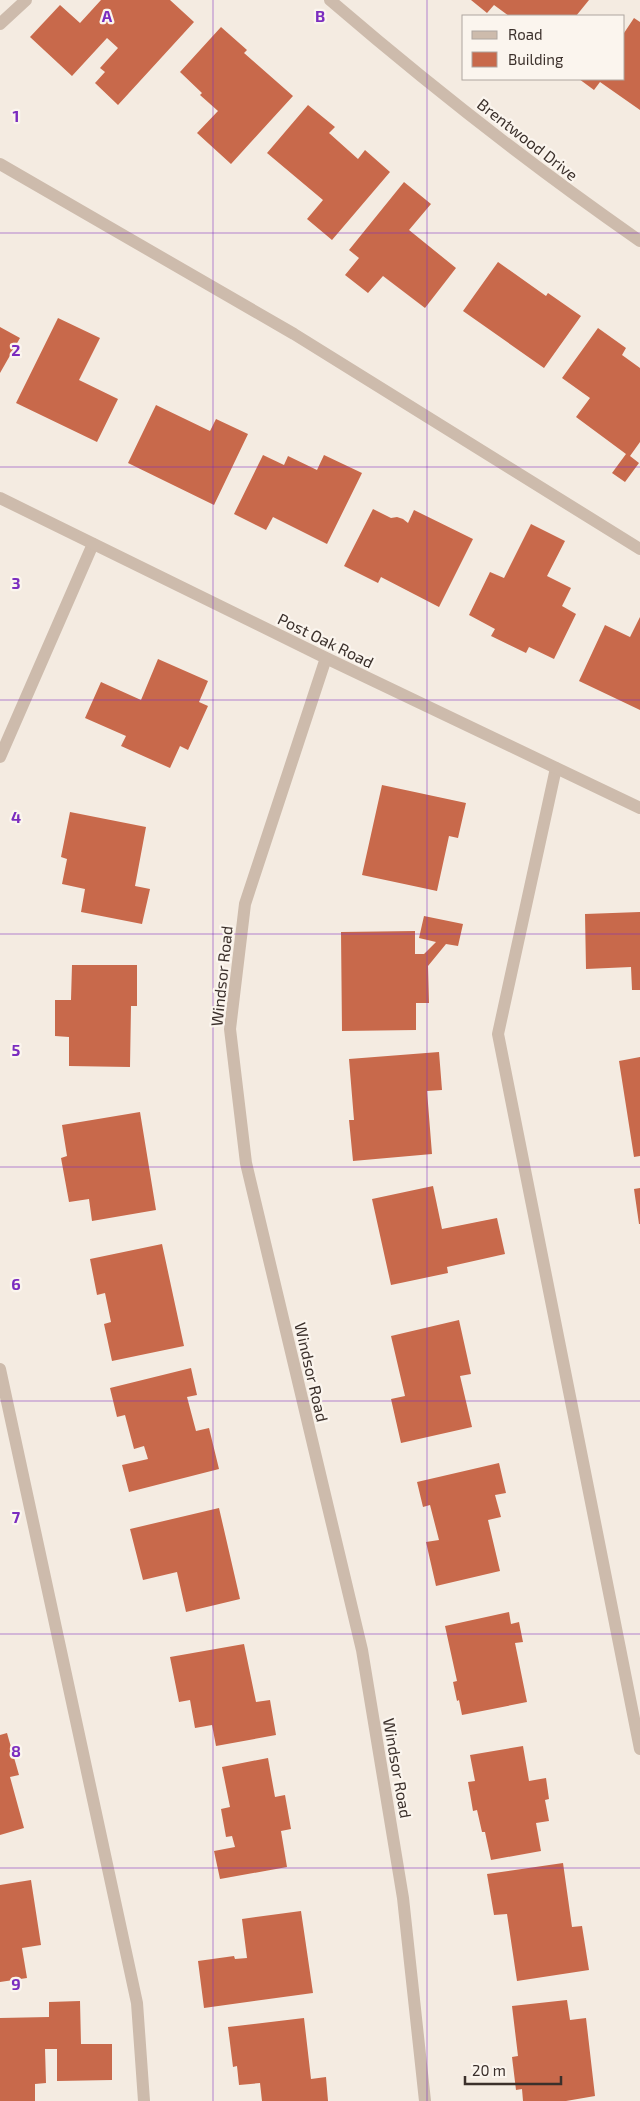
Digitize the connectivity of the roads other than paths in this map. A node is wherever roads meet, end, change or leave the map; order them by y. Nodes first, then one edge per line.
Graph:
1 (26, 0) edge
2 (330, 0) edge
3 (0, 24) edge
4 (0, 164) edge
5 (640, 241) edge
6 (0, 498) edge
7 (94, 544) junction
8 (640, 549) edge
9 (326, 658) junction
10 (0, 757) edge
11 (556, 768) junction
12 (640, 808) edge
13 (0, 1369) edge
14 (640, 1749) edge
15 (144, 2101) edge
16 (425, 2101) edge

1 - 3 street
2 - 5 street, Brentwood Drive
4 - 8 street
6 - 7 street, Post Oak Road
7 - 9 street, Post Oak Road
7 - 10 street
9 - 11 street, Post Oak Road
9 - 16 street, Windsor Road
11 - 12 street, Post Oak Road
11 - 14 street
13 - 15 street

